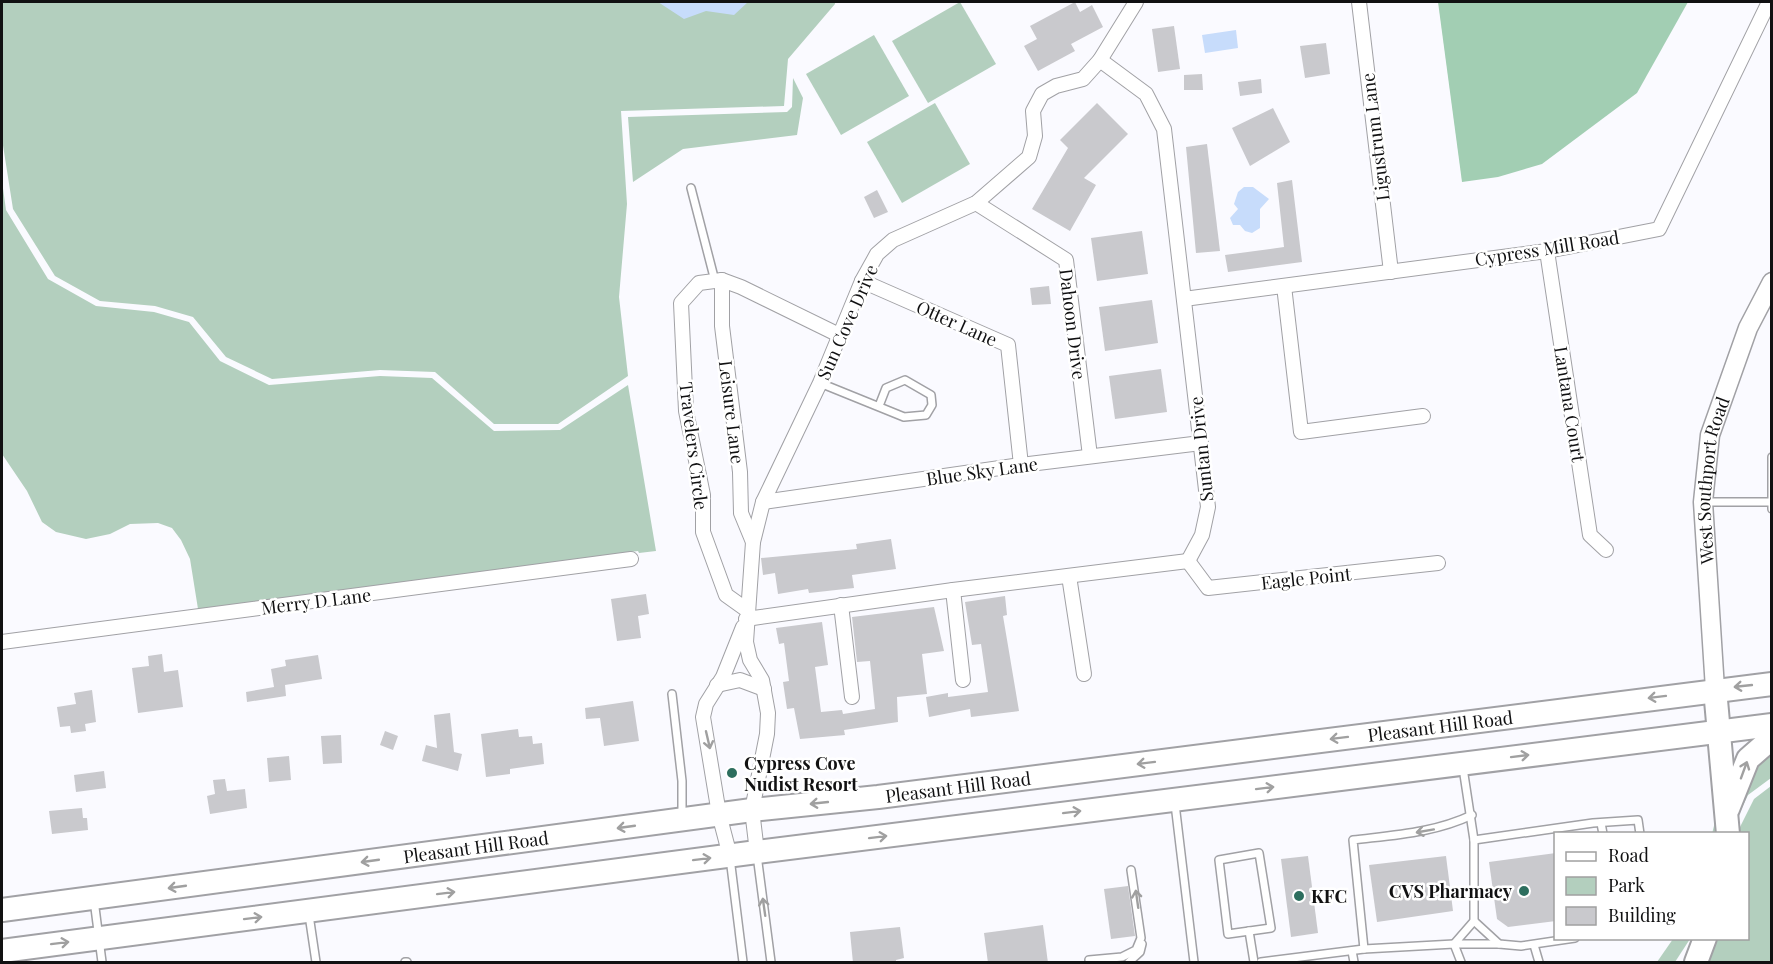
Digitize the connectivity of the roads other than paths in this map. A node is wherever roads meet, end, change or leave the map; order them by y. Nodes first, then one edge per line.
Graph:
1 (1136, 2) edge
2 (1359, 2) edge
3 (1769, 2) edge
4 (1100, 60) junction
5 (692, 188) dead end
6 (976, 203) junction
7 (1547, 251) junction
8 (1391, 272) junction
9 (718, 281) junction
10 (862, 282) junction
11 (1772, 282) edge
12 (1284, 286) junction
13 (1184, 299) junction
14 (840, 335) junction
15 (820, 383) junction
16 (879, 406) junction
17 (1424, 416) dead end
18 (1201, 443) junction
19 (1090, 456) junction
20 (1772, 457) edge
21 (1021, 465) junction
22 (764, 502) junction
23 (1703, 502) junction
24 (1771, 505) edge
25 (753, 542) junction
26 (1606, 550) dead end
27 (631, 559) dead end
28 (1188, 561) junction
29 (1438, 563) dead end
30 (1069, 576) junction
31 (953, 590) junction
32 (841, 605) junction
33 (747, 615) junction
34 (2, 642) edge
35 (1084, 674) dead end
36 (963, 680) dead end
37 (1772, 684) edge
38 (717, 685) junction
39 (764, 689) junction
40 (1715, 689) junction
41 (672, 694) dead end
42 (852, 697) dead end
43 (1772, 725) edge
44 (1719, 732) junction
45 (1772, 738) edge
46 (1462, 763) junction
47 (1174, 799) junction
48 (752, 810) junction
49 (1727, 810) junction
50 (719, 814) junction
51 (1472, 815) junction
52 (683, 819) junction
53 (1601, 823) junction
54 (1603, 832) edge
55 (1640, 832) edge
56 (1728, 832) edge
57 (1474, 840) junction
58 (757, 852) junction
59 (730, 856) junction
60 (1131, 870) dead end
61 (94, 898) junction
62 (2, 910) edge
63 (308, 911) junction
64 (1474, 921) junction
65 (1249, 932) junction
66 (99, 938) junction
67 (1141, 938) junction
68 (1568, 940) edge
69 (1705, 940) edge
70 (1454, 944) junction
71 (1499, 944) junction
72 (1534, 945) junction
73 (1364, 950) junction
74 (2, 951) edge
75 (1352, 951) junction
76 (102, 963) edge
77 (316, 963) edge
78 (743, 963) edge
79 (771, 963) edge
80 (1101, 963) edge
81 (1128, 963) edge
82 (1194, 963) edge
83 (1254, 963) edge
84 (1261, 963) edge
85 (1354, 963) edge
86 (1461, 963) edge
87 (1539, 963) edge
88 (1696, 963) edge

1 - 4 street, Sun Cove Drive
2 - 8 street, Ligustrum Lane
3 - 7 street, Cypress Mill Road
4 - 6 street, Sun Cove Drive
4 - 13 street, Suntan Drive
5 - 9 lane
6 - 10 street, Sun Cove Drive
6 - 19 street, Dahoon Drive
7 - 8 street, Cypress Mill Road
7 - 26 street, Lantana Court
8 - 12 street, Cypress Mill Road
9 - 14 street
9 - 25 street, Leisure Lane
9 - 33 street, Travelers Circle
10 - 14 street, Sun Cove Drive
10 - 21 street, Otter Lane
11 - 23 street, West Southport Road
12 - 13 street, Cypress Mill Road
12 - 17 street
13 - 18 street, Suntan Drive
14 - 15 street, Sun Cove Drive
15 - 16 lane
15 - 22 street, Sun Cove Drive
16 - 16 lane
18 - 19 street, Blue Sky Lane
18 - 28 street, Suntan Drive
19 - 21 street, Blue Sky Lane
20 - 24 lane
21 - 22 street, Blue Sky Lane
22 - 25 street, Sun Cove Drive
23 - 24 lane
23 - 40 street, West Southport Road
25 - 33 street, Sun Cove Drive
27 - 34 street, Merry D Lane
28 - 29 street, Eagle Point
28 - 30 street
30 - 31 street
30 - 35 street
31 - 32 street
31 - 36 street
32 - 33 street
32 - 42 street
33 - 38 street, Sun Cove Drive
33 - 39 street, Sun Cove Drive
37 -> 40 main road, Pleasant Hill Road
38 - 39 street
38 -> 50 street, Sun Cove Drive
39 - 48 street, Sun Cove Drive
40 - 44 main road
40 -> 48 main road, Pleasant Hill Road
41 - 52 lane
43 - 44 main road
46 -> 44 main road
44 - 49 main road
49 -> 45 main road
47 -> 46 main road
46 - 51 lane
58 -> 47 main road
47 - 82 lane
48 - 50 main road, Pleasant Hill Road
48 - 58 street, Sun Cove Drive
49 - 56 main road
50 - 52 main road, Pleasant Hill Road
50 - 59 street, Sun Cove Drive
51 - 57 lane
51 -> 73 lane
52 -> 61 main road, Pleasant Hill Road
53 - 54 lane
53 - 55 lane
53 - 57 lane
57 - 64 lane
58 - 59 main road
79 -> 58 lane
63 -> 59 main road
59 - 78 lane
67 -> 60 lane
61 - 62 main road, Pleasant Hill Road
61 - 66 lane
66 -> 63 main road
63 - 77 lane
64 - 70 lane
64 - 71 lane
65 - 65 lane
65 - 83 lane
74 -> 66 main road
66 - 76 lane
67 - 80 lane
67 - 81 lane
68 - 72 lane
69 - 88 main road
70 - 71 lane
70 - 73 lane
70 - 86 lane
71 - 72 lane
72 - 87 lane
73 - 75 lane
75 - 84 lane
75 - 85 lane

